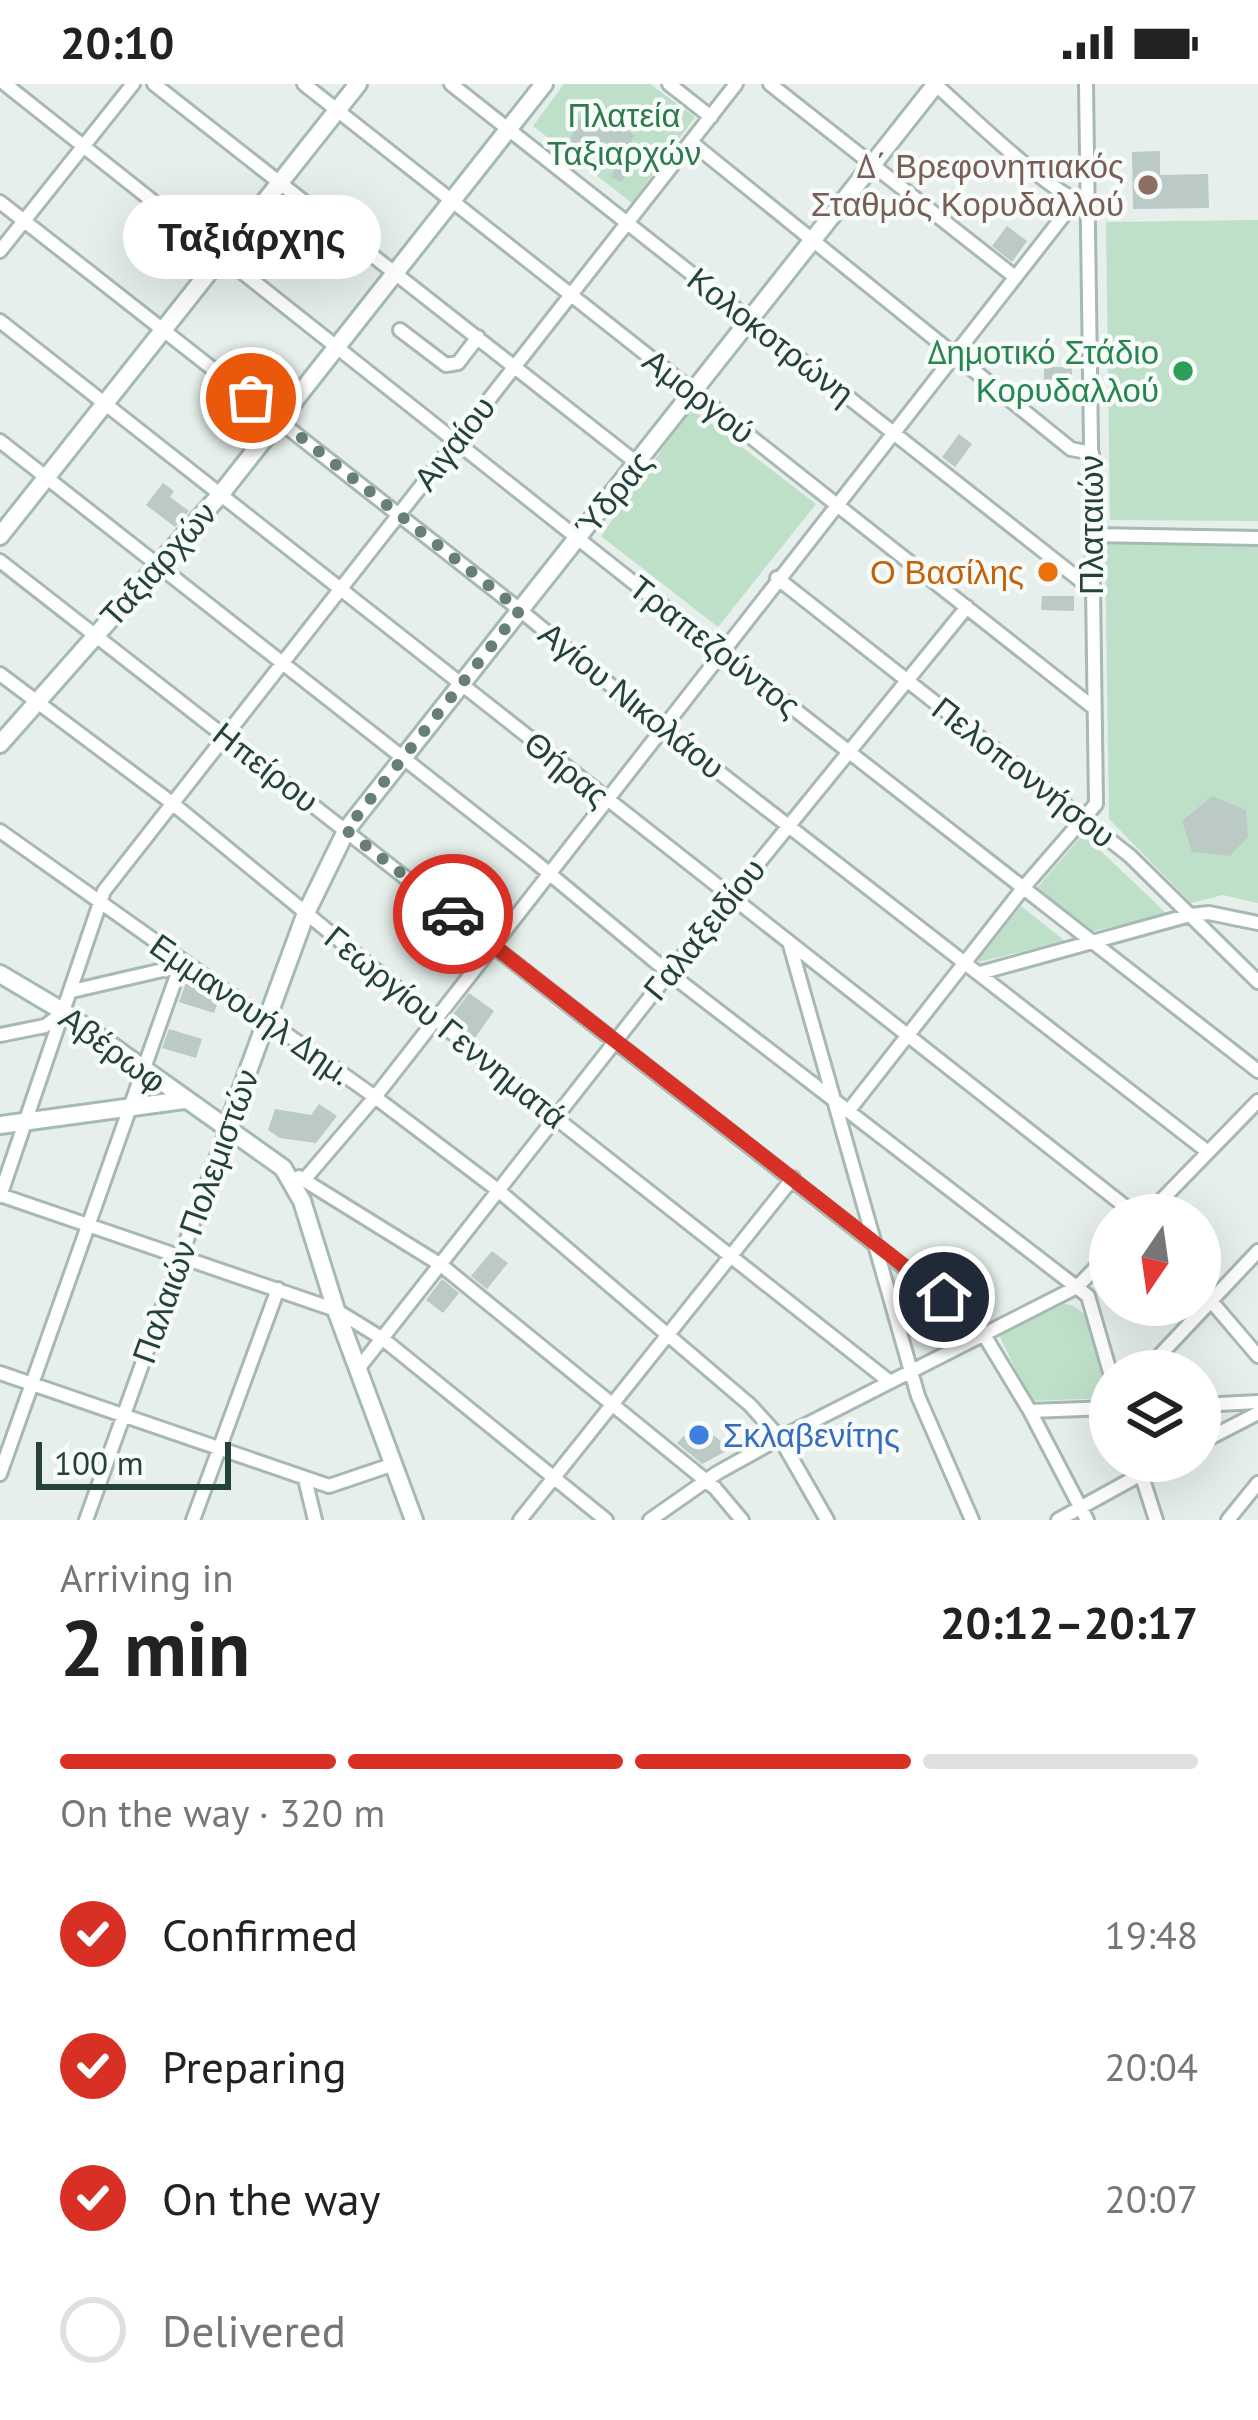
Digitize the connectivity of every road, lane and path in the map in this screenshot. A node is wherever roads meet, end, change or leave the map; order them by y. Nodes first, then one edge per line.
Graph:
1 (5, 84) edge
2 (133, 84) edge
3 (154, 84) edge
4 (304, 84) edge
5 (358, 84) edge
6 (451, 84) edge
7 (544, 84) edge
8 (669, 84) edge
9 (736, 84) edge
10 (770, 84) edge
11 (936, 84) edge
12 (1086, 84) edge
13 (338, 110) junction
14 (710, 117) junction
15 (508, 129) junction
16 (692, 142) junction
17 (83, 146) junction
18 (869, 165) junction
19 (282, 182) junction
20 (452, 201) junction
21 (0, 202) edge
22 (1081, 202) junction
23 (24, 220) junction
24 (628, 224) junction
25 (812, 238) junction
26 (0, 251) edge
27 (223, 255) junction
28 (395, 274) junction
29 (1015, 277) junction
30 (571, 295) junction
31 (749, 320) junction
32 (0, 321) edge
33 (163, 329) junction
34 (400, 330) dead end
35 (478, 337) junction
36 (335, 346) junction
37 (953, 353) junction
38 (515, 366) junction
39 (694, 392) junction
40 (104, 403) junction
41 (280, 422) junction
42 (892, 431) junction
43 (456, 439) junction
44 (0, 441) edge
45 (1092, 453) junction
46 (638, 464) junction
47 (46, 478) junction
48 (220, 495) junction
49 (837, 505) junction
50 (398, 515) junction
51 (1092, 535) junction
52 (0, 536) edge
53 (579, 537) junction
54 (1258, 538) edge
55 (0, 561) edge
56 (160, 566) junction
57 (777, 578) junction
58 (340, 587) junction
59 (1090, 588) junction
60 (967, 607) junction
61 (520, 610) junction
62 (94, 634) junction
63 (721, 652) junction
64 (280, 662) junction
65 (0, 674) edge
66 (908, 681) junction
67 (462, 684) junction
68 (37, 702) junction
69 (1094, 708) junction
70 (661, 727) junction
71 (225, 735) junction
72 (0, 744) edge
73 (850, 752) junction
74 (404, 759) junction
75 (605, 800) junction
76 (172, 802) junction
77 (1086, 819) junction
78 (789, 825) junction
79 (346, 830) junction
80 (0, 831) edge
81 (548, 872) junction
82 (1024, 886) junction
83 (729, 898) junction
84 (100, 900) junction
85 (306, 914) junction
86 (1190, 915) junction
87 (1258, 923) edge
88 (1095, 942) junction
89 (492, 944) junction
90 (790, 945) junction
91 (966, 962) junction
92 (181, 963) junction
93 (669, 973) junction
94 (980, 973) junction
95 (0, 974) edge
96 (1258, 982) edge
97 (72, 991) junction
98 (64, 1012) junction
99 (436, 1018) junction
100 (264, 1020) junction
101 (0, 1035) edge
102 (907, 1035) junction
103 (614, 1042) junction
104 (144, 1071) junction
105 (1258, 1071) edge
106 (375, 1096) junction
107 (833, 1096) junction
108 (184, 1100) junction
109 (1258, 1101) edge
110 (132, 1104) junction
111 (850, 1109) junction
112 (557, 1119) junction
113 (27, 1120) junction
114 (0, 1125) edge
115 (226, 1131) junction
116 (1208, 1152) junction
117 (283, 1168) junction
118 (793, 1178) junction
119 (304, 1180) junction
120 (499, 1191) junction
121 (1109, 1194) edge
122 (1167, 1194) edge
123 (0, 1196) edge
124 (89, 1225) junction
125 (874, 1242) junction
126 (1258, 1252) edge
127 (181, 1256) junction
128 (731, 1257) junction
129 (441, 1265) junction
130 (1089, 1275) edge
131 (1077, 1287) junction
132 (278, 1289) junction
133 (1221, 1289) edge
134 (336, 1310) junction
135 (1221, 1312) edge
136 (1186, 1326) edge
137 (986, 1333) junction
138 (670, 1334) junction
139 (383, 1339) junction
140 (1104, 1350) edge
141 (1164, 1350) edge
142 (1257, 1353) edge
143 (358, 1369) junction
144 (911, 1371) junction
145 (0, 1373) edge
146 (890, 1382) junction
147 (32, 1384) junction
148 (1258, 1402) edge
149 (1221, 1404) edge
150 (610, 1405) junction
151 (1089, 1409) edge
152 (1030, 1411) junction
153 (1258, 1413) edge
154 (124, 1415) junction
155 (1221, 1432) edge
156 (779, 1438) junction
157 (221, 1447) junction
158 (394, 1464) junction
159 (0, 1474) edge
160 (555, 1478) junction
161 (305, 1479) junction
162 (704, 1481) junction
163 (1121, 1482) edge
164 (1144, 1482) edge
165 (1258, 1483) edge
166 (1084, 1514) edge
167 (86, 1520) edge
168 (193, 1520) edge
169 (315, 1520) edge
170 (415, 1520) edge
171 (520, 1520) edge
172 (606, 1520) edge
173 (650, 1520) edge
174 (742, 1520) edge
175 (827, 1520) edge
176 (972, 1520) edge
177 (1058, 1520) edge
178 (1156, 1520) edge
179 (1228, 1520) edge

1 - 17 street, Τραπεζούντος
2 - 17 street
3 - 19 street
4 - 13 street, Αμοργού
5 - 13 street
6 - 15 street, Κολοκοτρώνη
7 - 15 street, Ταξιαρχών
8 - 14 street
9 - 14 street, Αιγαίου
10 - 18 street
11 - 18 street, Ύδρας
11 - 22 street
12 - 22 street, Πλαταιών
13 - 19 street
13 - 20 street, Αμοργού
14 - 16 street, Αιγαίου
15 - 20 street, Ταξιαρχών
15 - 24 street, Κολοκοτρώνη
16 - 24 street, Αιγαίου
16 - 25 street
17 - 23 street
17 - 27 street, Τραπεζούντος
18 - 25 street, Ύδρας
18 - 29 street
19 - 27 street
19 - 28 street
20 - 28 street, Ταξιαρχών
20 - 30 street, Αμοργού
21 - 23 street, Αγίου Νικολάου
22 - 29 street
22 - 45 street, Πλαταιών
23 - 26 street
23 - 33 street, Αγίου Νικολάου
24 - 30 street, Αιγαίου
24 - 31 street, Κολοκοτρώνη
25 - 31 street, Ύδρας
25 - 37 street
27 - 33 street
27 - 36 street, Τραπεζούντος
28 - 35 street
28 - 36 street, Ταξιαρχών
29 - 37 street
30 - 38 street, Αιγαίου
30 - 39 street, Αμοργού
31 - 39 street, Ύδρας
31 - 42 street, Κολοκοτρώνη
32 - 40 street, Θήρας
33 - 40 street
33 - 41 street, Αγίου Νικολάου
34 - 35 street
35 - 38 street
36 - 41 street, Ταξιαρχών
36 - 43 street, Τραπεζούντος
37 - 42 street
37 - 45 street
38 - 43 street, Αιγαίου
38 - 46 street
39 - 46 street, Ύδρας
39 - 49 street, Αμοργού
40 - 47 street
40 - 48 street, Θήρας
41 - 48 street, Ταξιαρχών
41 - 50 street, Αγίου Νικολάου
42 - 49 street
42 - 59 street, Κολοκοτρώνη
43 - 50 street, Αιγαίου
43 - 53 street, Τραπεζούντος
44 - 47 street
45 - 51 street, Πλαταιών
46 - 53 street, Ύδρας
47 - 52 street
47 - 56 street
48 - 56 street, Ταξιαρχών
48 - 58 street, Θήρας
49 - 57 street
49 - 60 street, Αμοργού
50 - 58 street, Αιγαίου
50 - 61 street, Αγίου Νικολάου
51 - 54 street
51 - 59 street, Πλαταιών
53 - 61 street, Ύδρας
53 - 63 street, Τραπεζούντος
55 - 62 street, Ηπείρου
56 - 62 street, Ταξιαρχών
56 - 64 street
57 - 63 street
57 - 66 street, Πελοποννήσου
58 - 64 street, Αιγαίου
58 - 67 street, Θήρας
59 - 69 street, Πλαταιών
60 - 66 street, Γαλαξειδίου
60 - 69 street, Αμοργού
61 - 67 street, Ύδρας
61 - 70 street, Αγίου Νικολάου
62 - 68 street, Ταξιαρχών
62 - 71 street, Ηπείρου
63 - 70 street
63 - 73 street, Τραπεζούντος
64 - 71 street, Αιγαίου
64 - 74 street
65 - 68 street, Γεωργίου Γεννηματά
66 - 73 street, Γαλαξειδίου
66 - 77 street, Πελοποννήσου
67 - 74 street, Ύδρας
67 - 75 street, Θήρας
68 - 72 street, Ταξιαρχών
68 - 76 street, Γεωργίου Γεννηματά
69 - 77 street, Πλαταιών
70 - 75 street
70 - 78 street, Αγίου Νικολάου
71 - 76 street, Αιγαίου
71 - 79 street, Ηπείρου
73 - 78 street, Γαλαξειδίου
73 - 82 street, Τραπεζούντος
74 - 79 street, Ύδρας
74 - 81 street
75 - 81 street
75 - 83 street, Θήρας
76 - 84 street, Αιγαίου
76 - 85 street, Γεωργίου Γεννηματά
77 - 82 street
77 - 86 street, Πελοποννήσου
78 - 83 street, Γαλαξειδίου
78 - 91 street, Αγίου Νικολάου
79 - 85 street, Ύδρας
79 - 89 street, Ηπείρου
80 - 84 street, Εμμανουήλ Δημ.
81 - 89 street
81 - 93 street
82 - 88 street, Τραπεζούντος
82 - 91 street
83 - 90 street, Θήρας
83 - 93 street, Γαλαξειδίου
84 - 92 street, Εμμανουήλ Δημ.
84 - 97 street, Αιγαίου
85 - 99 street, Γεωργίου Γεννηματά
85 - 100 street, Παλαιών Πολεμιστών
86 - 87 street
86 - 88 street
86 - 96 street, Πελοποννήσου
88 - 94 street
88 - 105 street, Τραπεζούντος
89 - 99 street
89 - 103 street, Ηπείρου
90 - 102 street, Θήρας
90 - 107 street
91 - 94 street, Αγίου Νικολάου
91 - 102 street
92 - 97 street
92 - 100 street, Εμμανουήλ Δημ.
92 - 104 street
93 - 103 street, Γαλαξειδίου
93 - 107 street
94 - 116 street, Αγίου Νικολάου
95 - 98 street, Αβέρωφ
97 - 98 street, Αιγαίου
98 - 101 street
98 - 104 street, Αβέρωφ
98 - 113 street, Αιγαίου
99 - 106 street
99 - 112 street, Γεωργίου Γεννηματά
100 - 106 street, Εμμανουήλ Δημ.
100 - 115 street, Παλαιών Πολεμιστών
102 - 111 street
102 - 121 street, Θήρας
103 - 112 street, Γαλαξειδίου
103 - 118 street, Ηπείρου
104 - 108 street, Αβέρωφ
104 - 110 street
106 - 119 street
106 - 120 street, Εμμανουήλ Δημ.
107 - 111 street
107 - 125 street
108 - 110 street
108 - 115 street, Αβέρωφ
109 - 116 street
110 - 113 street
110 - 124 street
111 - 131 street
112 - 120 street, Γαλαξειδίου
112 - 128 street, Γεωργίου Γεννηματά
113 - 114 street
113 - 123 street, Αιγαίου
115 - 117 street, Αβέρωφ
115 - 127 street, Παλαιών Πολεμιστών
116 - 122 street
117 - 119 street
117 - 134 street
118 - 125 street, Ηπείρου
118 - 128 street
119 - 129 street
120 - 129 street, Γαλαξειδίου
120 - 138 street, Εμμανουήλ Δημ.
123 - 124 street
124 - 127 street
124 - 147 street
125 - 137 street, Ηπείρου
125 - 144 street
126 - 133 street
127 - 132 street
127 - 154 street, Παλαιών Πολεμιστών
128 - 138 street
128 - 146 street, Γεωργίου Γεννηματά
129 - 139 street, Γαλαξειδίου
129 - 150 street
130 - 131 street
131 - 137 street
131 - 140 street
132 - 134 street
132 - 157 street
134 - 139 street
134 - 143 street
135 - 142 street
136 - 141 street
137 - 144 street
137 - 152 street, Ηπείρου
138 - 150 street
138 - 156 street, Εμμανουήλ Δημ.
139 - 143 street, Γαλαξειδίου
139 - 160 street
143 - 158 street
144 - 146 street
144 - 176 street
145 - 147 street
146 - 156 street
147 - 154 street
147 - 159 street
148 - 149 street
150 - 160 street
150 - 162 street
151 - 152 street
152 - 166 street, Ηπείρου
153 - 155 street
154 - 157 street
154 - 167 street, Παλαιών Πολεμιστών
156 - 162 street
156 - 175 street, Εμμανουήλ Δημ.
157 - 161 street
157 - 168 street
158 - 161 street
158 - 170 street
160 - 171 street
160 - 172 street
161 - 169 street
162 - 173 street
162 - 174 street
163 - 166 street
164 - 178 street
165 - 179 street
166 - 177 street

